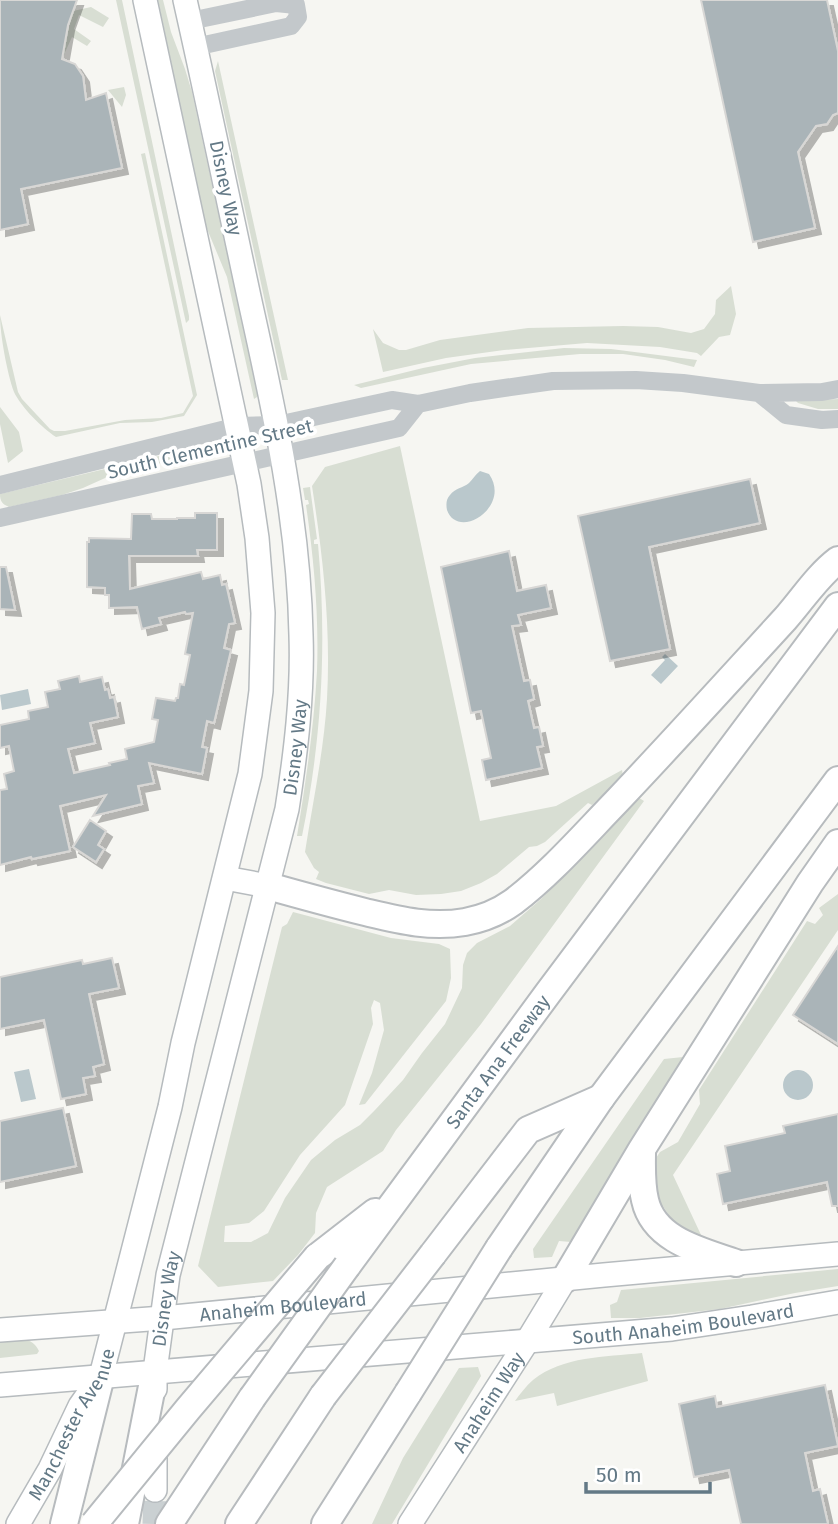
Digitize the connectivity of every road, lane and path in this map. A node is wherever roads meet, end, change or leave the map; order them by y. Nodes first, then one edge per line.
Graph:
1 (145, 0) edge
2 (188, 11) edge
3 (195, 47) junction
4 (838, 389) edge
5 (759, 393) junction
6 (418, 404) junction
7 (838, 419) edge
8 (277, 425) junction
9 (238, 426) junction
10 (282, 454) junction
11 (245, 463) junction
12 (0, 485) edge
13 (0, 518) edge
14 (838, 560) edge
15 (838, 606) edge
16 (838, 780) edge
17 (838, 843) edge
18 (225, 878) junction
19 (268, 886) junction
20 (601, 1098) junction
21 (642, 1149) junction
22 (402, 1192) junction
23 (838, 1254) edge
24 (736, 1263) junction
25 (565, 1279) junction
26 (838, 1302) edge
27 (163, 1318) junction
28 (115, 1321) junction
29 (0, 1330) edge
30 (528, 1340) junction
31 (155, 1371) junction
32 (101, 1376) junction
33 (0, 1385) edge
34 (155, 1490) tunnel mouth
35 (18, 1524) edge
36 (64, 1524) edge
37 (94, 1524) edge
38 (124, 1524) edge
39 (169, 1524) edge
40 (239, 1524) edge
41 (325, 1524) edge
42 (410, 1524) edge

1 - 9 main road, Disney Way
2 - 3 main road, Disney Way
2 - 3 street
3 - 8 main road, Disney Way
4 - 5 street, South Clementine Street
5 - 6 street, South Clementine Street
5 - 7 street
6 - 8 street, South Clementine Street
6 - 10 street, South Clementine Street
8 - 9 street, South Clementine Street
8 - 10 main road, Disney Way
9 - 11 main road, Disney Way
9 - 12 street, South Clementine Street
10 - 11 street, South Clementine Street
10 - 19 main road, Disney Way
11 - 13 street, South Clementine Street
11 - 18 main road, Disney Way
14 - 19 highway
15 - 22 highway, Santa Ana Freeway
16 - 20 highway
17 - 21 highway
18 - 19 main road
18 - 28 main road, Disney Way
19 - 27 main road, Disney Way
20 - 40 highway, bridge
20 - 41 highway, bridge
21 - 24 highway
21 - 25 highway
22 - 37 highway, bridge
22 - 39 highway, Santa Ana Freeway, bridge
23 - 24 main road
24 - 25 main road
25 - 27 main road, Anaheim Boulevard
25 - 30 main road, Anaheim Way
26 - 30 main road, South Anaheim Boulevard
27 - 28 main road, Anaheim Boulevard
27 - 31 main road, Disney Way
28 - 29 main road, Anaheim Boulevard
28 - 32 main road, Manchester Avenue
30 - 31 main road
30 - 42 main road, Anaheim Way
31 - 32 main road
31 - 34 main road, Disney Way
31 - 38 highway
32 - 33 main road
32 - 35 main road, Manchester Avenue
32 - 36 highway

